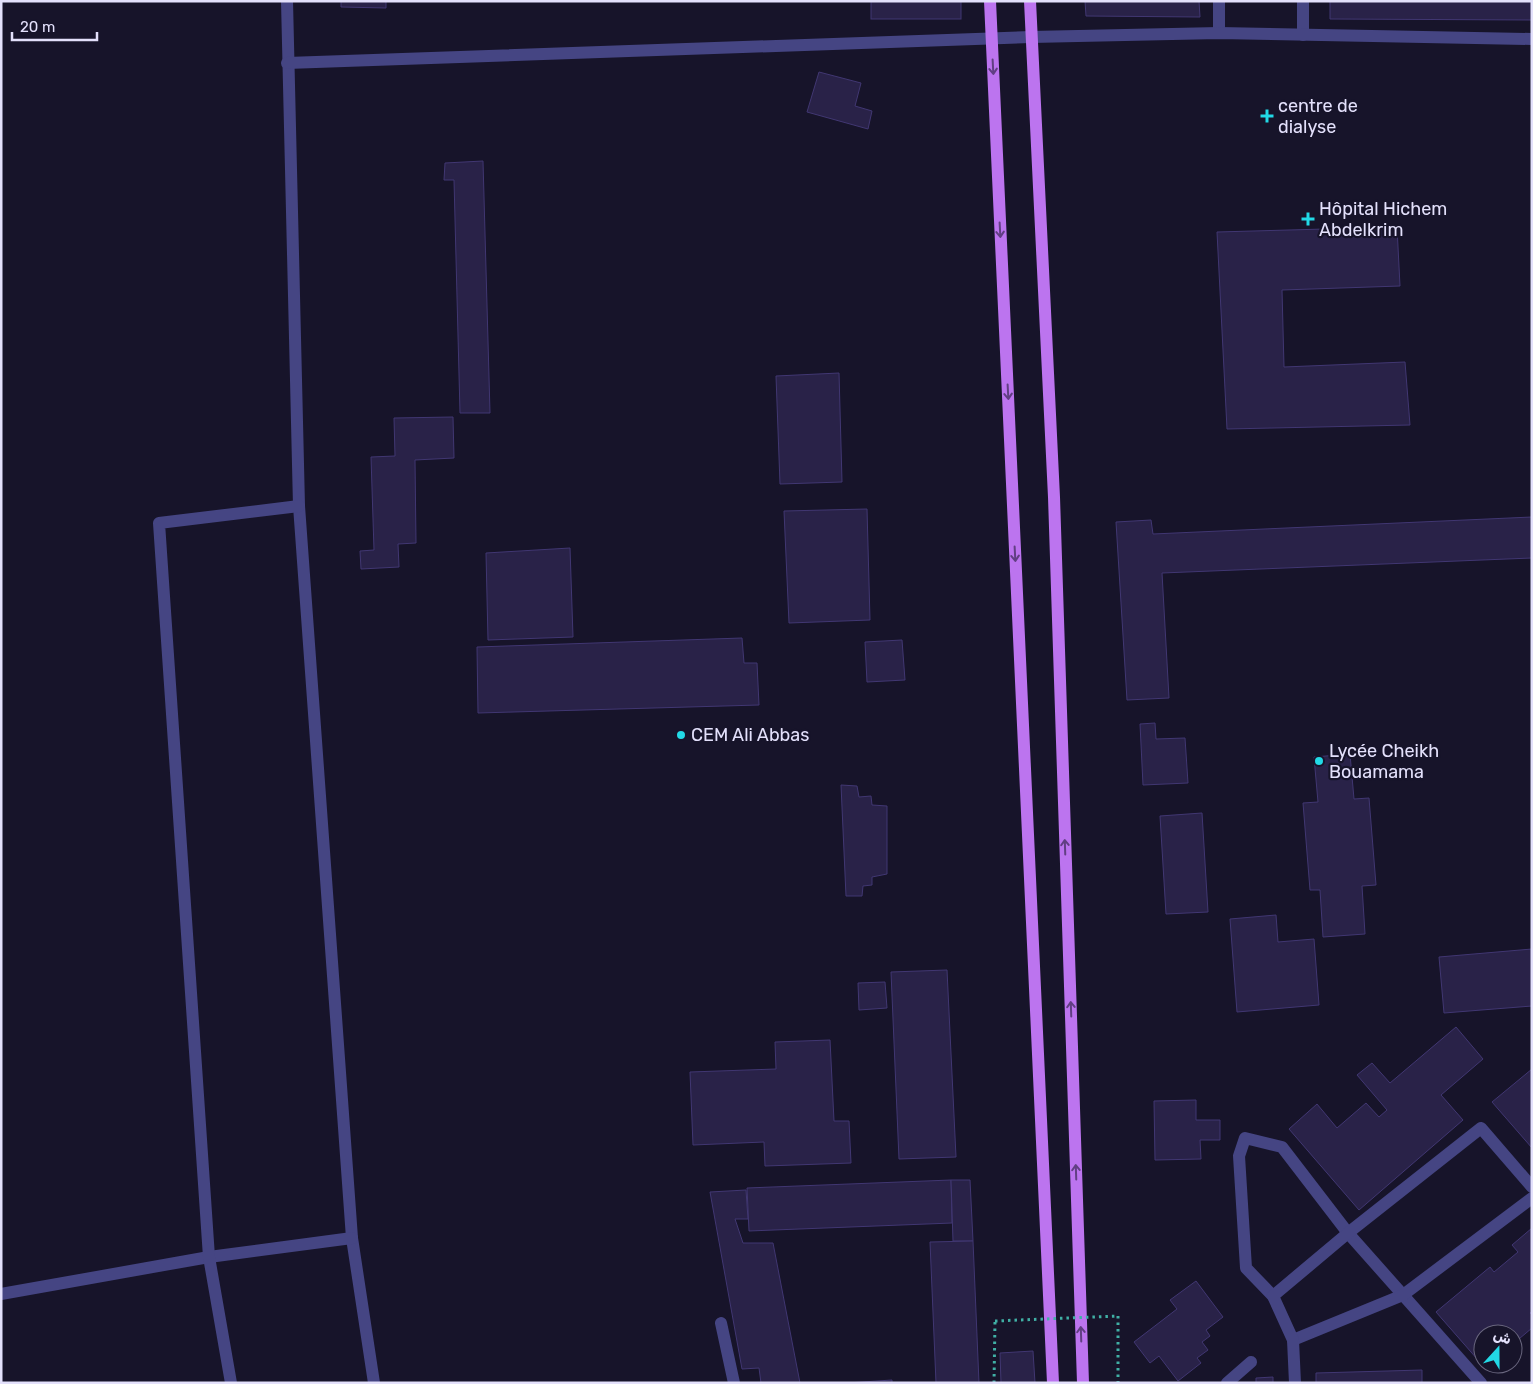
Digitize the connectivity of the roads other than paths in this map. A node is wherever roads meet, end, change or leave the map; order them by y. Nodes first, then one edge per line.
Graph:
1 (287, 1) edge
2 (990, 1) edge
3 (1030, 1) edge
4 (1219, 1) edge
5 (1303, 1) edge
6 (1219, 33) junction
7 (1303, 35) junction
8 (1031, 37) junction
9 (991, 39) junction
10 (1532, 40) edge
11 (287, 62) junction
12 (299, 506) junction
13 (1532, 1187) edge
14 (1532, 1198) edge
15 (1348, 1232) junction
16 (352, 1238) junction
17 (209, 1257) junction
18 (1, 1294) edge
19 (1403, 1295) junction
20 (1273, 1296) junction
21 (721, 1323) dead end
22 (1293, 1340) junction
23 (1251, 1362) dead end
24 (231, 1383) edge
25 (374, 1383) edge
26 (734, 1383) edge
27 (1054, 1383) edge
28 (1083, 1383) edge
29 (1227, 1383) edge
30 (1296, 1383) edge
31 (1481, 1383) edge

1 - 11 street
2 - 9 main road
3 - 8 main road
4 - 6 street
5 - 7 street
6 - 7 street
6 - 8 street
7 - 10 street
8 - 9 street
28 -> 8 main road
9 - 11 street
9 -> 27 main road
11 - 12 street
12 - 16 street
12 - 17 street
13 - 15 street
14 - 19 street
15 - 19 street
15 - 20 street
15 - 20 street
16 - 17 street
16 - 25 street
17 - 18 street
17 - 24 street
19 - 22 street
19 - 31 street
20 - 22 street
21 - 26 street
22 - 30 street
23 - 29 street

